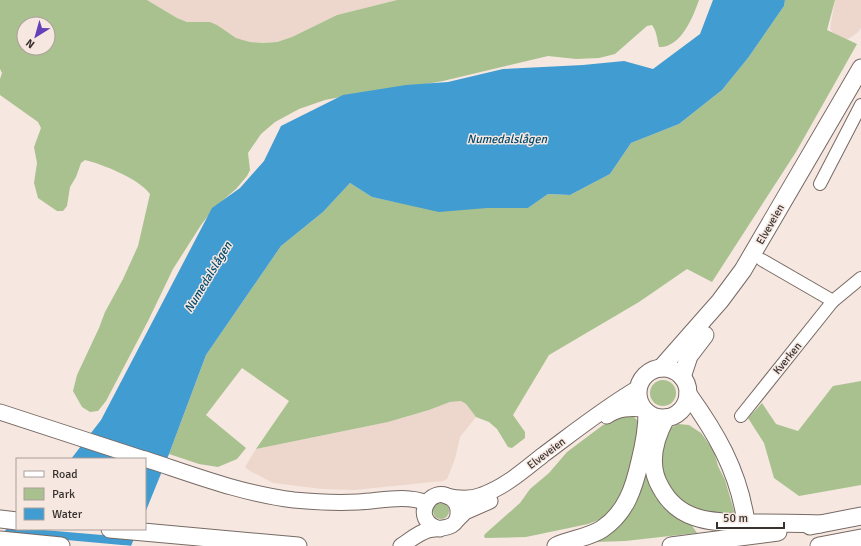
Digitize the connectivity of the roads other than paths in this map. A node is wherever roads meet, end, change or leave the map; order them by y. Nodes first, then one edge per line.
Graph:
1 (861, 68) edge
2 (861, 89) edge
3 (861, 105) edge
4 (820, 184) dead end
5 (762, 260) junction
6 (861, 278) edge
7 (833, 301) junction
8 (661, 368) junction
9 (682, 377) junction
10 (638, 388) junction
11 (688, 394) junction
12 (645, 411) junction
13 (0, 412) edge
14 (672, 416) junction
15 (741, 416) dead end
16 (714, 435) junction
17 (142, 458) edge
18 (146, 459) edge
19 (446, 496) junction
20 (426, 508) junction
21 (745, 516) dead end
22 (861, 516) edge
23 (0, 519) edge
24 (16, 521) edge
25 (456, 521) junction
26 (820, 524) junction
27 (440, 529) junction
28 (121, 530) edge
29 (861, 538) edge
30 (0, 540) edge
31 (61, 546) edge
32 (298, 546) edge
33 (397, 546) edge
34 (401, 546) edge
35 (556, 546) edge
36 (671, 546) edge
37 (819, 546) edge

1 - 8 highway, Elveveien
2 - 5 highway, Elveveien
3 - 4 street
5 - 7 street
5 - 9 highway, Elveveien
6 - 7 street, Kverken
7 - 15 street, Kverken
8 - 9 highway
8 - 10 highway
9 - 11 highway
10 - 12 highway
10 - 19 main road, Elveveien
11 - 14 highway
11 - 16 highway
12 - 14 highway
12 - 25 main road, Elveveien
12 - 35 highway
13 - 17 main road
14 - 16 highway
14 - 26 highway
16 - 21 highway
18 - 20 main road
19 - 20 main road
19 - 25 main road
20 - 27 main road
20 - 33 main road
22 - 26 highway
23 - 24 highway
25 - 27 main road
26 - 36 highway
27 - 34 main road
28 - 32 highway
29 - 37 highway
30 - 31 highway

